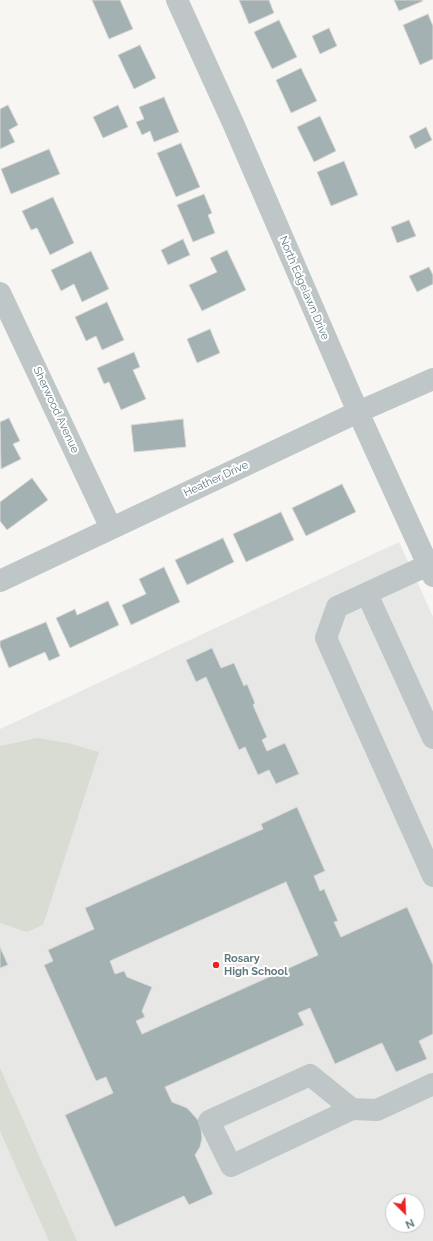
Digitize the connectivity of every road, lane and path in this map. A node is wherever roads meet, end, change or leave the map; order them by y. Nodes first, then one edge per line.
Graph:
1 (177, 0) edge
2 (0, 293) edge
3 (433, 379) edge
4 (358, 412) junction
5 (111, 528) junction
6 (431, 570) edge
7 (0, 581) edge
8 (367, 594) junction
9 (433, 738) edge
10 (432, 870) edge
11 (433, 1084) edge
12 (352, 1109) junction

1 - 4 street, North Edgelawn Drive
2 - 5 street, Sherwood Avenue
3 - 4 street, Heather Drive
4 - 5 street, Heather Drive
4 - 6 street, North Edgelawn Drive
5 - 7 street, Heather Drive
6 - 8 street
8 - 9 street
8 - 10 street
11 - 12 street
12 - 12 street

